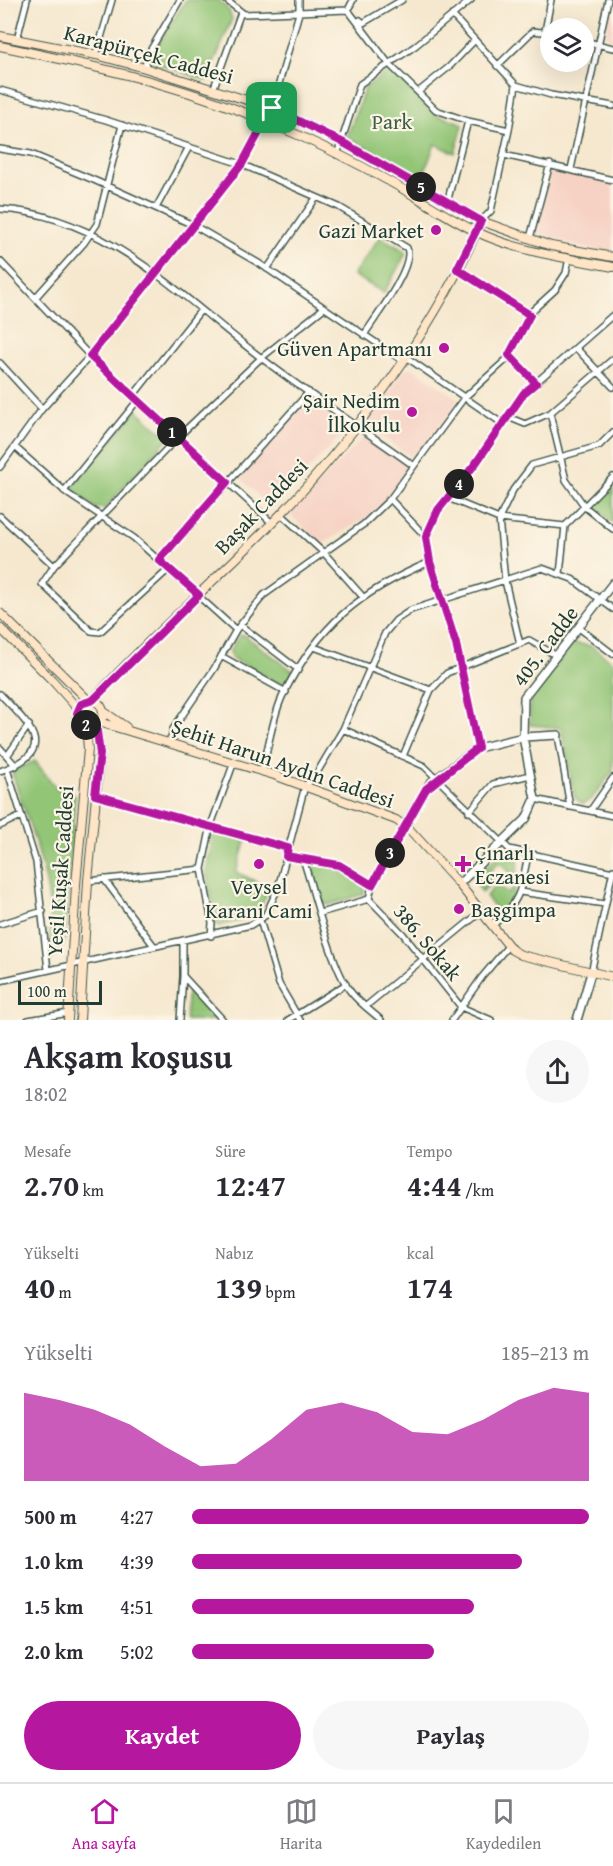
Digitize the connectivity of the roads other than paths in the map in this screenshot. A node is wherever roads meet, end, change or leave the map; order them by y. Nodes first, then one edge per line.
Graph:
1 (27, 0) edge
2 (112, 0) edge
3 (180, 0) edge
4 (226, 0) edge
5 (299, 0) edge
6 (353, 0) edge
7 (402, 0) edge
8 (471, 0) edge
9 (551, 0) edge
10 (608, 0) edge
11 (348, 10) junction
12 (242, 12) junction
13 (299, 12) junction
14 (452, 15) junction
15 (549, 18) edge
16 (540, 31) edge
17 (0, 36) edge
18 (17, 39) junction
19 (475, 40) junction
20 (594, 44) edge
21 (599, 45) junction
22 (0, 46) edge
23 (613, 48) edge
24 (96, 55) junction
25 (389, 64) junction
26 (497, 66) junction
27 (145, 68) junction
28 (516, 85) junction
29 (0, 90) edge
30 (213, 90) junction
31 (418, 92) junction
32 (585, 101) junction
33 (613, 106) edge
34 (272, 108) junction
35 (264, 120) junction
36 (468, 121) junction
37 (122, 125) junction
38 (509, 130) junction
39 (342, 142) junction
40 (189, 147) junction
41 (0, 148) edge
42 (338, 155) junction
43 (504, 155) junction
44 (242, 164) junction
45 (550, 164) junction
46 (571, 169) junction
47 (613, 180) edge
48 (107, 185) junction
49 (316, 198) junction
50 (447, 203) junction
51 (0, 208) edge
52 (156, 208) junction
53 (481, 221) junction
54 (193, 225) junction
55 (477, 232) junction
56 (91, 234) junction
57 (530, 238) junction
58 (613, 257) edge
59 (569, 258) junction
60 (0, 261) edge
61 (613, 267) edge
62 (267, 269) junction
63 (457, 269) junction
64 (156, 272) junction
65 (36, 297) junction
66 (324, 308) junction
67 (201, 310) junction
68 (530, 315) junction
69 (613, 315) edge
70 (364, 335) junction
71 (576, 348) junction
72 (509, 355) junction
73 (90, 356) junction
74 (261, 358) junction
75 (405, 359) junction
76 (613, 359) edge
77 (0, 363) edge
78 (597, 371) junction
79 (536, 383) junction
80 (613, 387) edge
81 (309, 392) junction
82 (135, 398) junction
83 (464, 398) junction
84 (42, 410) junction
85 (550, 413) junction
86 (508, 417) junction
87 (356, 424) junction
88 (503, 424) junction
89 (613, 432) edge
90 (178, 437) junction
91 (15, 447) junction
92 (561, 456) junction
93 (1, 463) edge
94 (414, 466) junction
95 (613, 477) edge
96 (227, 482) junction
97 (64, 491) junction
98 (448, 498) junction
99 (390, 499) junction
100 (585, 507) junction
101 (281, 514) junction
102 (0, 516) edge
103 (102, 517) junction
104 (499, 519) junction
105 (272, 523) junction
106 (565, 526) junction
107 (613, 529) edge
108 (426, 537) junction
109 (325, 554) junction
110 (159, 560) junction
111 (430, 562) junction
112 (54, 566) junction
113 (169, 569) junction
114 (560, 574) junction
115 (505, 580) junction
116 (613, 584) edge
117 (199, 595) junction
118 (363, 597) junction
119 (601, 600) junction
120 (444, 601) junction
121 (613, 609) edge
122 (0, 613) edge
123 (238, 627) junction
124 (0, 628) edge
125 (579, 628) junction
126 (520, 644) junction
127 (314, 647) junction
128 (613, 654) edge
129 (221, 656) junction
130 (557, 656) junction
131 (460, 667) junction
132 (370, 668) junction
133 (299, 670) junction
134 (431, 690) junction
135 (286, 692) junction
136 (0, 694) edge
137 (90, 700) junction
138 (78, 709) junction
139 (103, 711) junction
140 (98, 723) junction
141 (29, 725) junction
142 (86, 725) junction
143 (342, 729) junction
144 (132, 731) junction
145 (558, 735) joint
146 (523, 737) junction
147 (170, 743) junction
148 (0, 748) edge
149 (478, 748) junction
150 (7, 756) junction
151 (403, 756) junction
152 (234, 762) junction
153 (16, 766) junction
154 (7, 769) junction
155 (0, 771) edge
156 (262, 771) junction
157 (530, 775) junction
158 (613, 778) edge
159 (436, 779) junction
160 (305, 786) junction
161 (95, 795) junction
162 (535, 799) junction
163 (570, 807) junction
164 (590, 811) junction
165 (469, 812) junction
166 (21, 816) junction
167 (613, 816) edge
168 (211, 825) junction
169 (405, 825) junction
170 (0, 826) edge
171 (501, 842) junction
172 (288, 848) junction
173 (528, 855) junction
174 (286, 856) junction
175 (303, 859) junction
176 (202, 869) junction
177 (613, 872) edge
178 (104, 879) junction
179 (88, 881) junction
180 (459, 884) junction
181 (372, 885) junction
182 (520, 892) junction
183 (369, 899) junction
184 (605, 904) junction
185 (482, 911) junction
186 (43, 912) junction
187 (321, 913) junction
188 (260, 920) junction
189 (0, 924) edge
190 (493, 925) junction
191 (211, 936) junction
192 (183, 940) junction
193 (154, 946) junction
194 (508, 946) junction
195 (422, 958) junction
196 (84, 964) junction
197 (71, 968) junction
198 (48, 970) junction
199 (591, 973) junction
200 (183, 976) junction
201 (613, 977) edge
202 (0, 981) edge
203 (346, 984) junction
204 (366, 1006) junction
205 (461, 1007) junction
206 (68, 1017) edge
207 (298, 1018) edge
208 (28, 1020) edge
209 (80, 1020) edge
210 (180, 1020) edge
211 (223, 1020) edge
212 (288, 1020) edge
213 (381, 1020) edge
214 (452, 1020) edge
215 (490, 1020) edge
216 (576, 1020) edge

1 - 18 street
2 - 24 street
3 - 27 street
4 - 12 street
5 - 13 street
6 - 11 street
7 - 11 street
8 - 14 street
9 - 15 street
10 - 21 street
11 - 13 street
11 - 25 street
12 - 13 street
12 - 30 street
13 - 34 street
14 - 19 street
14 - 25 street
16 - 26 street
17 - 18 main road, Karapürçek Caddesi
18 - 24 main road, Karapürçek Caddesi
19 - 26 street
19 - 31 street
20 - 21 street
21 - 23 street
21 - 32 street
22 - 35 main road, Karapürçek Caddesi
24 - 27 main road, Karapürçek Caddesi
25 - 31 street
25 - 39 street
26 - 28 street
27 - 30 main road, Karapürçek Caddesi
28 - 32 street
28 - 38 street
29 - 37 street
30 - 34 main road, Karapürçek Caddesi
31 - 36 street
32 - 33 street
32 - 46 street
34 - 35 street
34 - 39 main road, Karapürçek Caddesi
35 - 42 main road, Karapürçek Caddesi
35 - 44 street
36 - 38 street
36 - 50 street
37 - 40 street
37 - 48 street
38 - 43 street
39 - 42 street
39 - 50 main road, Karapürçek Caddesi
40 - 44 street
40 - 52 street
41 - 48 street
42 - 55 main road, Karapürçek Caddesi
43 - 45 street
43 - 53 street
44 - 49 street
44 - 54 street
45 - 46 street
45 - 57 street
46 - 47 street
48 - 52 street
48 - 56 street
49 - 62 street
49 - 70 street
50 - 53 main road, Karapürçek Caddesi
51 - 56 street
52 - 54 street
53 - 55 main road, Başak Caddesi
53 - 57 main road, Karapürçek Caddesi
54 - 62 street
54 - 64 street
55 - 59 main road, Karapürçek Caddesi
55 - 63 main road, Başak Caddesi
56 - 64 street
56 - 65 street
57 - 58 main road, Karapürçek Caddesi
59 - 61 main road, Karapürçek Caddesi
59 - 68 street
60 - 65 street
62 - 66 street
63 - 68 street
63 - 75 main road, Başak Caddesi
64 - 67 street
64 - 73 street
65 - 73 street
66 - 70 street
66 - 74 street
67 - 74 street
67 - 82 street
68 - 72 street
69 - 71 street
70 - 75 street
71 - 78 street
71 - 79 street
72 - 79 street
72 - 83 street
73 - 82 street
73 - 84 street
74 - 81 street
74 - 90 street
75 - 83 street
75 - 87 main road, Başak Caddesi
76 - 78 street
77 - 84 street
78 - 80 street
78 - 85 street
79 - 86 street
81 - 87 street
81 - 96 street
82 - 90 street
82 - 97 street
83 - 88 street
83 - 94 street
84 - 91 street
85 - 86 street
85 - 92 street
86 - 88 street
87 - 94 street
87 - 101 main road, Başak Caddesi
88 - 98 street
89 - 92 street
90 - 96 street
90 - 103 street
91 - 93 street
91 - 97 street
92 - 100 street
92 - 104 street
94 - 99 street
95 - 100 street
96 - 105 street
96 - 110 street
97 - 103 street
98 - 104 street
98 - 108 street
99 - 108 street
99 - 109 street
100 - 106 street
100 - 107 street
101 - 105 main road, Başak Caddesi
101 - 109 street
102 - 112 street
103 - 110 street
103 - 112 street
104 - 106 street
104 - 115 street
105 - 117 main road, Başak Caddesi
106 - 114 street
108 - 111 street
109 - 118 street
109 - 123 street
110 - 113 street
111 - 118 street
111 - 120 street
112 - 113 street
113 - 117 street
114 - 115 street
114 - 119 street
115 - 120 street
115 - 126 street
116 - 119 street, 405. Cadde
117 - 123 street
117 - 137 main road, Başak Caddesi
118 - 127 street
119 - 121 street
119 - 125 street, 405. Cadde
120 - 131 street
120 - 132 street
122 - 137 main road
123 - 129 street
123 - 133 street
124 - 138 main road
125 - 128 street
125 - 130 street, 405. Cadde
126 - 130 street
126 - 131 street
127 - 132 street
127 - 133 street
129 - 135 street
129 - 147 street
130 - 146 street, 405. Cadde
131 - 134 street
131 - 149 street
132 - 134 street
132 - 143 street
133 - 135 street
134 - 151 street
135 - 156 street
136 - 141 street
137 - 138 main road
137 - 139 main road
138 - 142 main road
139 - 140 main road
139 - 144 main road, Şehit Harun Aydın Caddesi
140 - 142 main road
140 - 144 main road, Şehit Harun Aydın Caddesi
140 - 161 main road
141 - 150 street
141 - 153 street
142 - 197 main road, Yeşil Kuşak Caddesi
143 - 151 street
143 - 160 street
144 - 147 main road, Şehit Harun Aydın Caddesi
145 - 146 street
145 - 163 street
146 - 149 street
146 - 157 street, 405. Cadde
147 - 152 main road, Şehit Harun Aydın Caddesi
148 - 150 street
149 - 159 street
150 - 153 street
151 - 159 street
152 - 156 main road, Şehit Harun Aydın Caddesi
152 - 168 street
153 - 154 street
154 - 155 street
154 - 166 street
156 - 160 main road, Şehit Harun Aydın Caddesi
157 - 162 street, 405. Cadde
157 - 165 street
158 - 164 street
159 - 165 street
159 - 169 street
160 - 169 main road, Şehit Harun Aydın Caddesi
160 - 172 street
161 - 168 street
161 - 179 main road
162 - 163 street
162 - 171 street
163 - 164 street
164 - 167 street
165 - 171 street
166 - 170 street
166 - 186 street
168 - 172 street
168 - 176 street
169 - 180 main road, Şehit Harun Aydın Caddesi
169 - 181 street
171 - 173 street
171 - 180 street
172 - 174 street
173 - 177 street
173 - 182 street
174 - 175 street
174 - 188 street
175 - 181 street
175 - 187 street
176 - 178 street
176 - 191 street
177 - 184 street
178 - 179 street
178 - 193 street
179 - 196 main road
180 - 185 main road, Şehit Harun Aydın Caddesi
181 - 183 street
182 - 184 street
182 - 190 street
183 - 187 street
183 - 195 street, 386. Sokak
184 - 199 street
185 - 190 main road, Şehit Harun Aydın Caddesi
185 - 195 street
186 - 189 street
186 - 198 street
187 - 203 street
188 - 191 street
188 - 207 street
190 - 194 main road, Şehit Harun Aydın Caddesi
191 - 192 street
192 - 193 street
192 - 200 street
193 - 196 street
194 - 199 main road, Şehit Harun Aydın Caddesi
194 - 205 street
195 - 204 street
195 - 205 street, 386. Sokak
196 - 197 street
196 - 209 main road
197 - 198 street
197 - 206 main road, Yeşil Kuşak Caddesi
198 - 202 street
199 - 201 main road, Şehit Harun Aydın Caddesi
199 - 216 street
200 - 210 street
200 - 211 street
203 - 204 street
203 - 207 street
204 - 213 street
205 - 214 street
205 - 215 street
206 - 208 street
207 - 212 street

